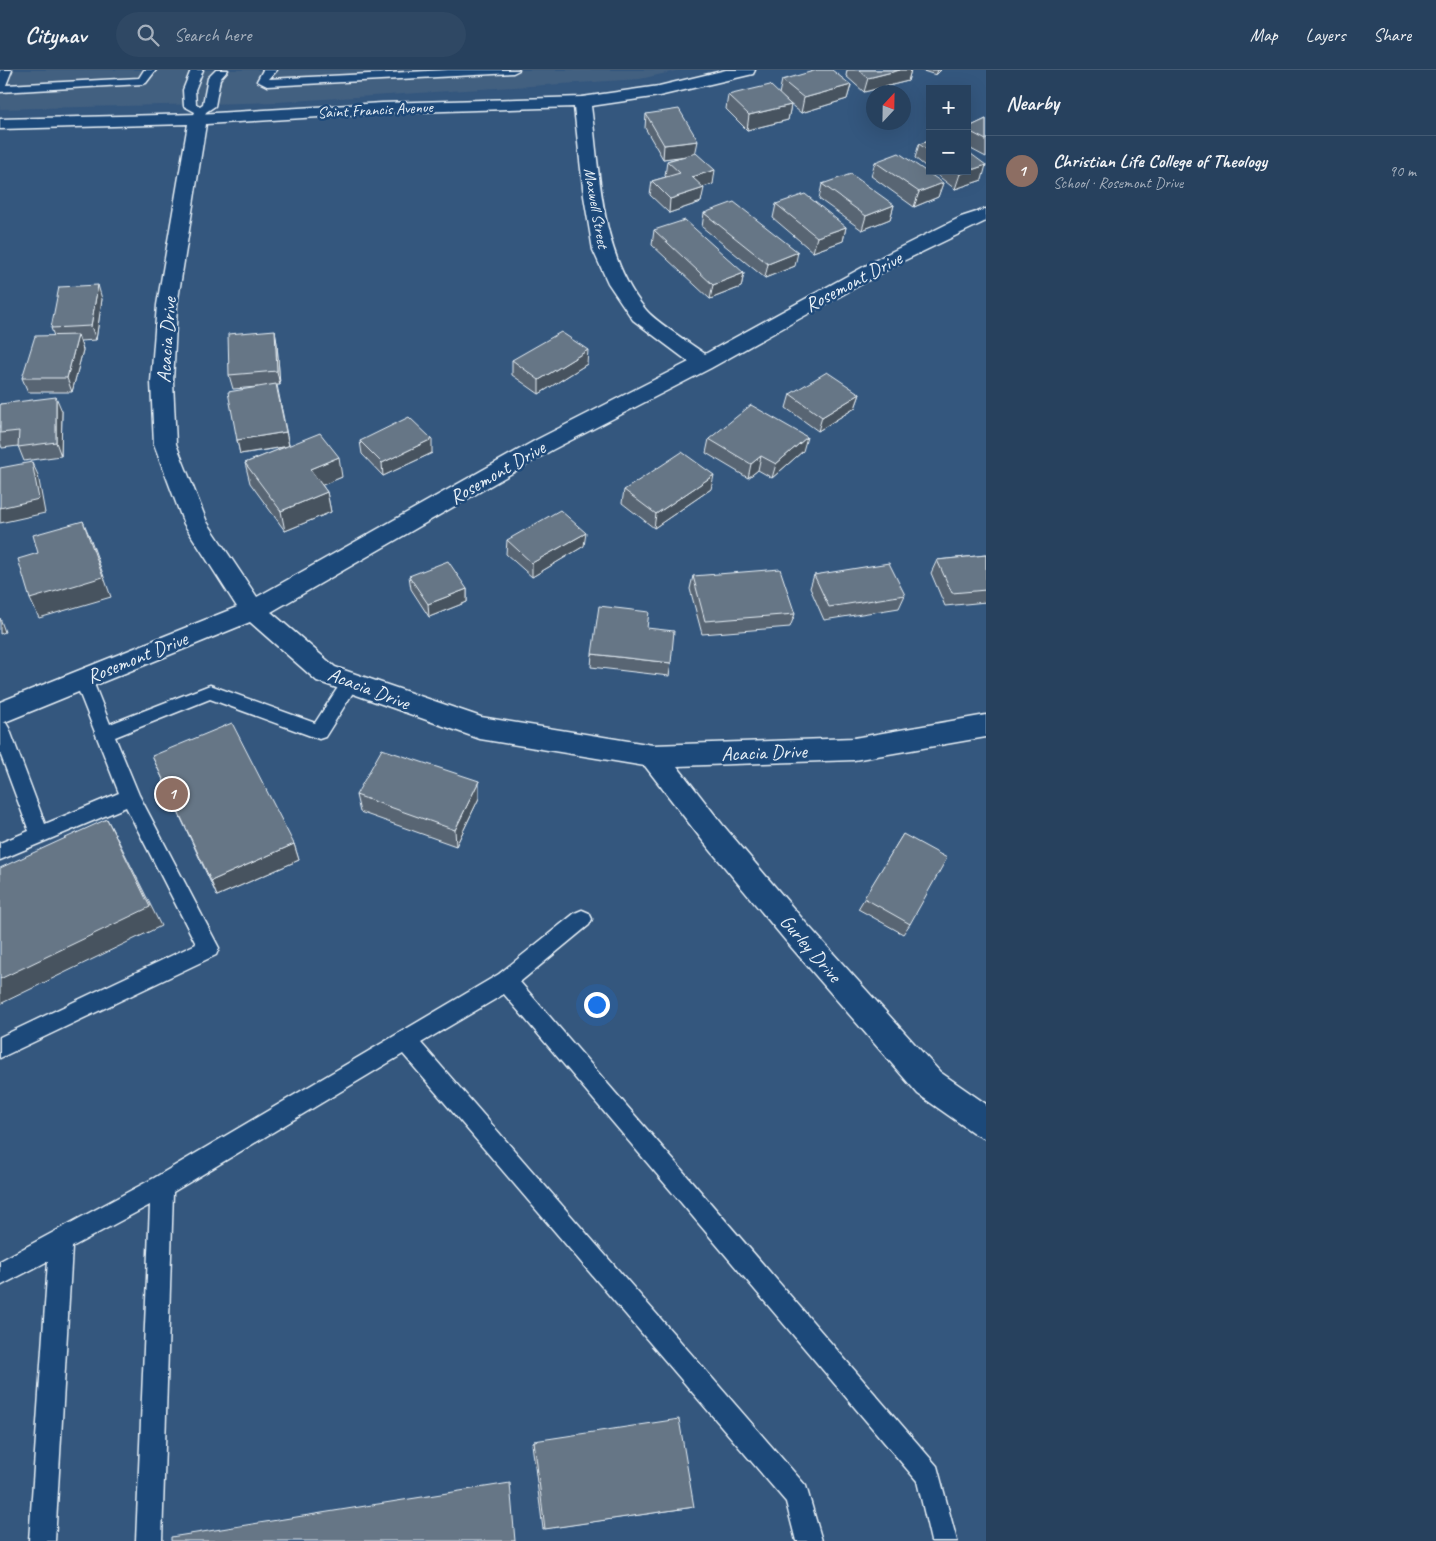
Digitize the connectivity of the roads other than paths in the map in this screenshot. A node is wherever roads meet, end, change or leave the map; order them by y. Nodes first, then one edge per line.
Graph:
1 (6, 70) edge
2 (150, 70) edge
3 (197, 70) edge
4 (222, 70) edge
5 (271, 70) edge
6 (513, 70) edge
7 (747, 70) edge
8 (713, 74) edge
9 (0, 88) edge
10 (582, 102) junction
11 (199, 115) junction
12 (0, 124) edge
13 (986, 215) edge
14 (704, 363) junction
15 (253, 611) junction
16 (83, 679) junction
17 (350, 683) junction
18 (0, 713) edge
19 (986, 726) edge
20 (0, 728) edge
21 (105, 733) junction
22 (653, 756) junction
23 (130, 797) junction
24 (40, 836) junction
25 (0, 852) edge
26 (582, 919) dead end
27 (506, 980) junction
28 (406, 1041) junction
29 (0, 1048) edge
30 (986, 1123) edge
31 (162, 1186) junction
32 (61, 1241) junction
33 (0, 1274) edge
34 (42, 1541) edge
35 (148, 1541) edge
36 (809, 1541) edge
37 (944, 1541) edge

1 - 9 lane
2 - 9 lane
3 - 11 lane
4 - 11 lane
5 - 6 lane
7 - 8 street, Saint Francis Avenue
8 - 10 street, Saint Francis Avenue
10 - 11 street, Saint Francis Avenue
10 - 14 street, Maxwell Street
11 - 12 street, Saint Francis Avenue
11 - 15 street, Acacia Drive
13 - 14 street, Rosemont Drive
14 - 15 street, Rosemont Drive
15 - 16 street, Rosemont Drive
15 - 17 street, Acacia Drive
16 - 18 street, Rosemont Drive
16 - 21 lane
17 - 21 lane
17 - 22 street, Acacia Drive
19 - 22 street, Acacia Drive
20 - 24 lane
21 - 23 lane
22 - 30 street, Gurley Drive
23 - 24 lane
23 - 29 lane
24 - 25 lane
26 - 27 lane
27 - 28 lane
27 - 37 lane
28 - 31 lane
28 - 36 lane
31 - 32 lane
31 - 35 lane
32 - 33 lane
32 - 34 lane

